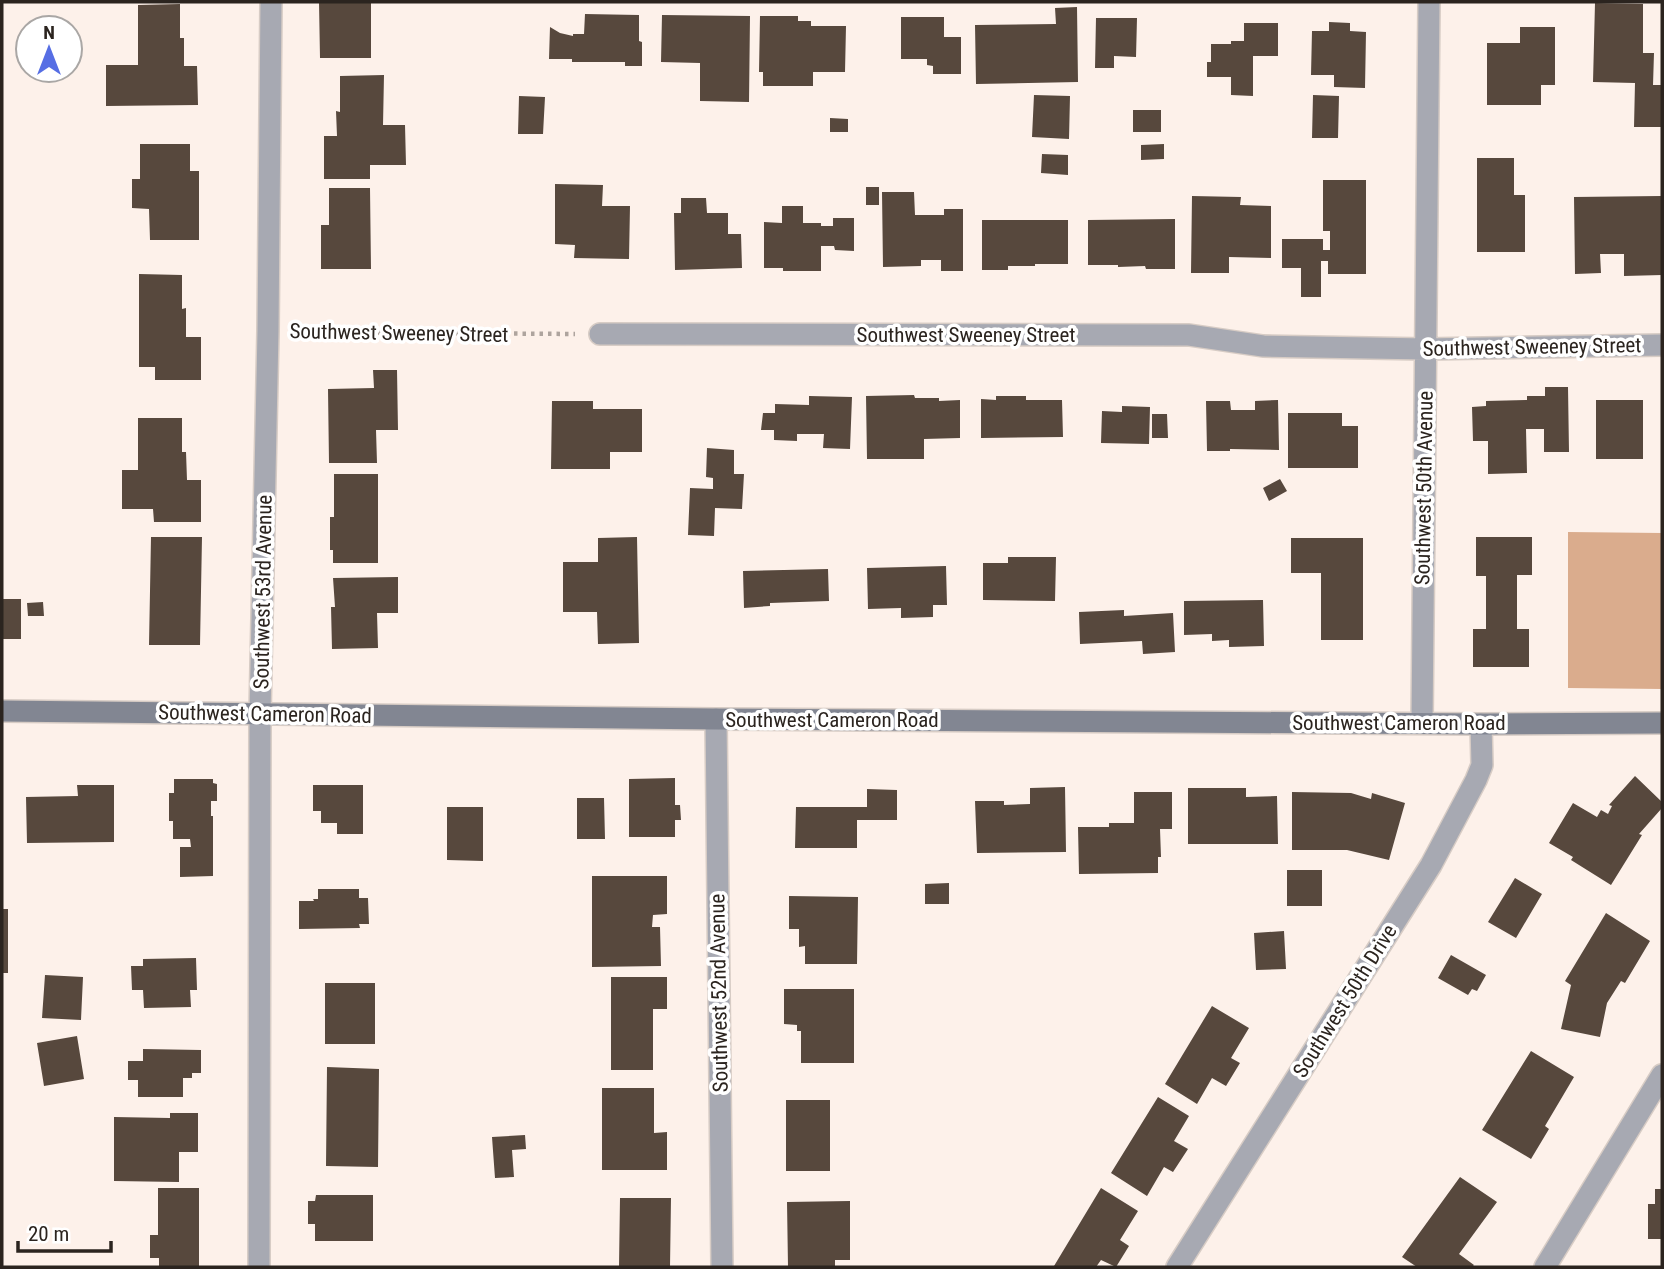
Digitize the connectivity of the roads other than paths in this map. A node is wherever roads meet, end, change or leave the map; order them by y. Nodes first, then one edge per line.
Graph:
1 (271, 2) edge
2 (1429, 2) edge
3 (600, 334) road end
4 (1662, 345) edge
5 (1426, 349) junction
6 (2, 710) edge
7 (260, 715) junction
8 (716, 719) junction
9 (1422, 723) junction
10 (1662, 723) edge
11 (1481, 724) junction
12 (1662, 1075) edge
13 (260, 1267) edge
14 (722, 1267) edge
15 (1177, 1267) edge
16 (1545, 1267) edge

1 - 7 street, Southwest 53rd Avenue
2 - 5 street, Southwest 50th Avenue
3 - 5 street, Southwest Sweeney Street
4 - 5 street, Southwest Sweeney Street
5 - 9 street, Southwest 50th Avenue
6 - 7 street, Southwest Cameron Road
7 - 8 street, Southwest Cameron Road
7 - 13 street, Southwest 53rd Avenue
8 - 9 street, Southwest Cameron Road
8 - 14 street, Southwest 52nd Avenue
9 - 11 street, Southwest Cameron Road
10 - 11 street, Southwest Cameron Road
11 - 15 street, Southwest 50th Drive
12 - 16 street

